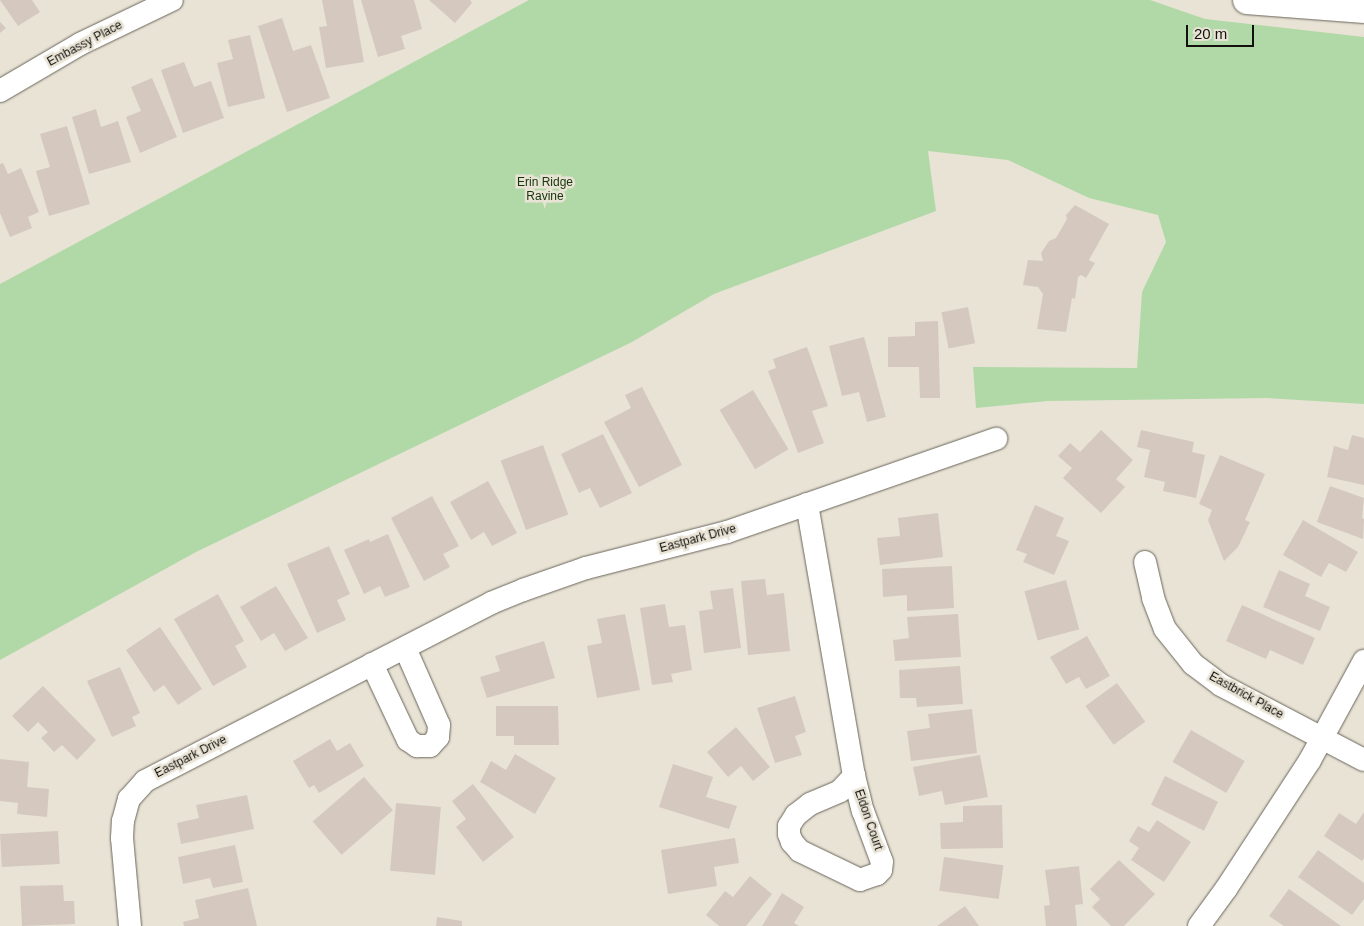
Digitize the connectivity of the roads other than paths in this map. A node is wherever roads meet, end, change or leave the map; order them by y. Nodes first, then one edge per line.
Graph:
1 (172, 0) edge
2 (1246, 0) edge
3 (1364, 9) edge
4 (0, 91) edge
5 (996, 438) dead end
6 (808, 504) junction
7 (1145, 562) dead end
8 (405, 648) junction
9 (1364, 661) edge
10 (372, 664) junction
11 (1322, 738) junction
12 (1364, 760) edge
13 (854, 776) junction
14 (130, 926) edge
15 (1198, 926) edge

1 - 4 street, Embassy Place
2 - 3 street
5 - 6 street, Eastpark Drive
6 - 8 street, Eastpark Drive
6 - 13 street, Eldon Court
7 - 11 street, Eastbrick Place
8 - 10 street, Eastpark Drive
8 - 10 street
9 - 11 street
10 - 14 street, Eastpark Drive
11 - 12 street, Eastbrick Place
11 - 15 street
13 - 13 street, Eldon Court

